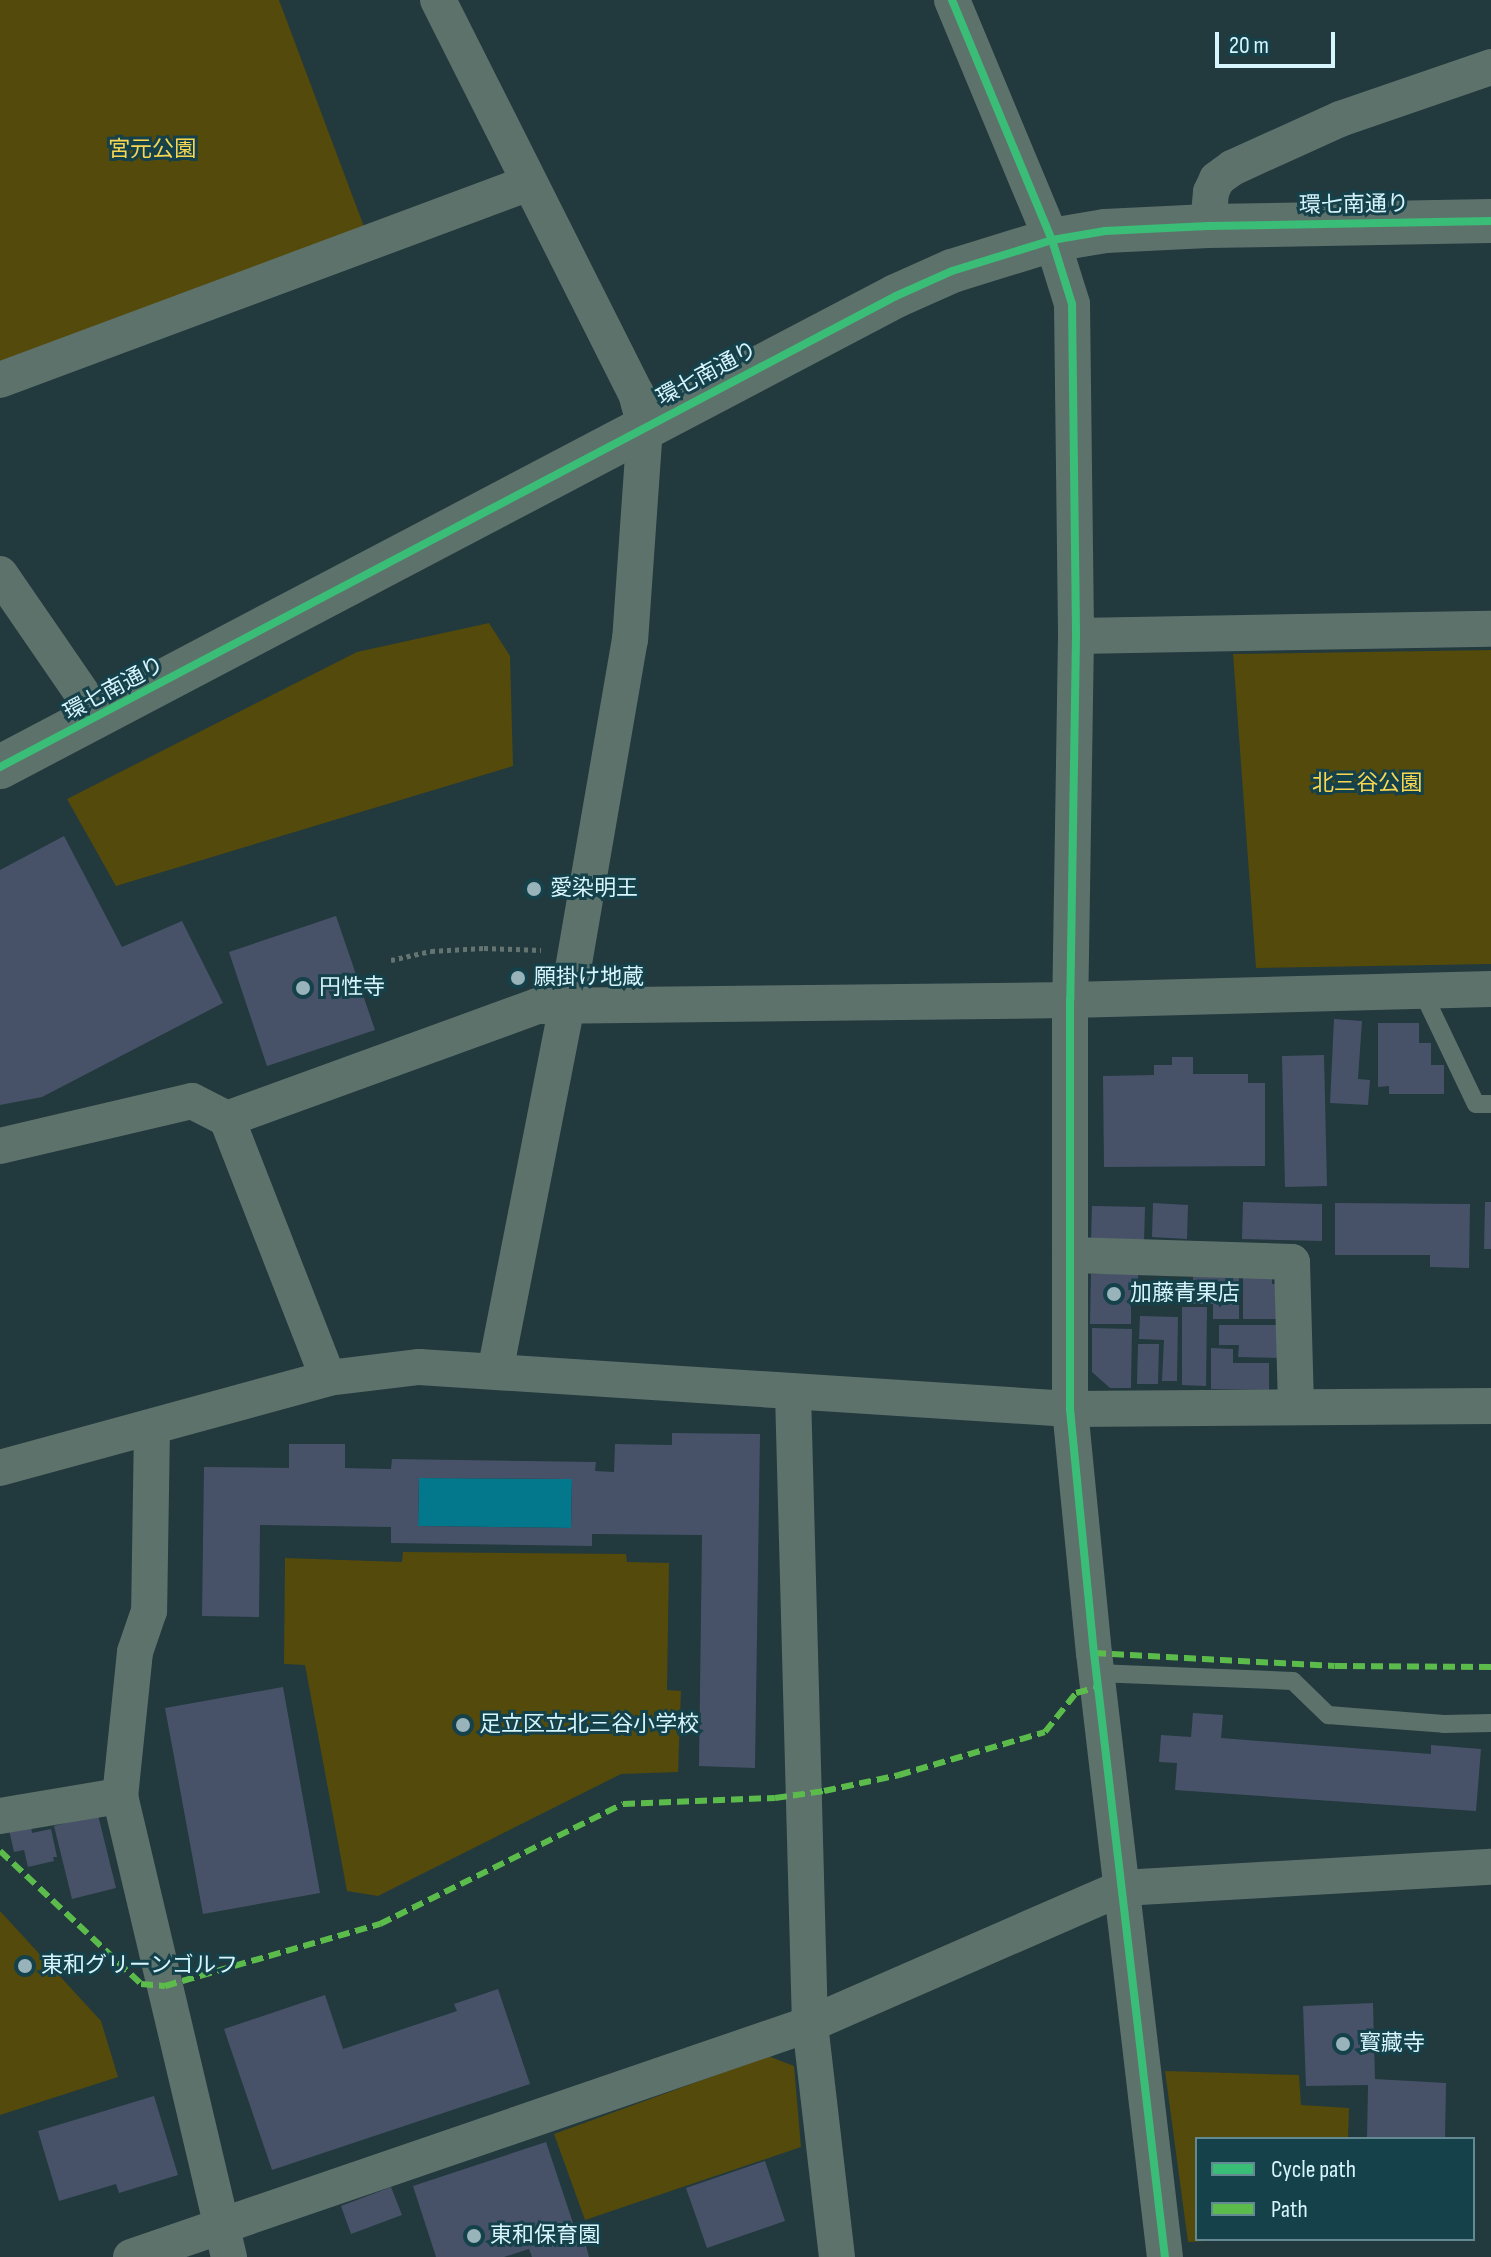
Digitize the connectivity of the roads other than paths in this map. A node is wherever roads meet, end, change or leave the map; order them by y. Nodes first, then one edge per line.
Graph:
1 (438, 0) edge
2 (952, 0) edge
3 (1491, 67) edge
4 (529, 183) junction
5 (1491, 221) edge
6 (1208, 226) junction
7 (1052, 240) junction
8 (0, 380) edge
9 (645, 427) junction
10 (3, 573) edge
11 (1491, 629) edge
12 (1076, 636) junction
13 (99, 718) junction
14 (0, 767) edge
15 (1491, 989) edge
16 (1422, 991) junction
17 (1070, 1000) junction
18 (567, 1005) junction
19 (1491, 1104) edge
20 (227, 1119) junction
21 (0, 1146) edge
22 (1070, 1255) junction
23 (495, 1371) junction
24 (328, 1378) junction
25 (793, 1393) junction
26 (1491, 1406) edge
27 (1296, 1407) junction
28 (1070, 1409) junction
29 (152, 1427) junction
30 (0, 1468) edge
31 (1096, 1673) junction
32 (1491, 1723) edge
33 (120, 1796) junction
34 (0, 1816) edge
35 (1491, 1867) edge
36 (1122, 1888) junction
37 (810, 2024) junction
38 (225, 2241) edge
39 (131, 2257) edge
40 (837, 2257) edge
41 (1165, 2257) edge

1 - 4 street
2 - 7 street
3 - 6 street
4 - 8 street
4 - 9 street
5 - 6 street, 環七南通り
6 - 7 street, 環七南通り
7 - 9 street, 環七南通り
7 - 12 street
9 - 13 street, 環七南通り
9 - 18 street
10 - 13 street
11 - 12 street
12 - 17 street
13 - 14 street, 環七南通り
15 - 16 street
16 - 17 street
16 - 19 lane
17 - 18 street
17 - 22 street
18 - 20 street
18 - 23 street
20 - 21 street
20 - 24 street
22 - 27 street
22 - 28 street
23 - 24 street
23 - 25 street
24 - 29 street
25 - 28 street
25 - 37 street
26 - 27 street
27 - 28 street
28 - 31 street
29 - 30 street
29 - 33 street
31 - 32 lane
31 - 36 street
33 - 34 street
33 - 38 street
35 - 36 street
36 - 37 street
36 - 41 street
37 - 38 street
37 - 40 street
38 - 39 street

